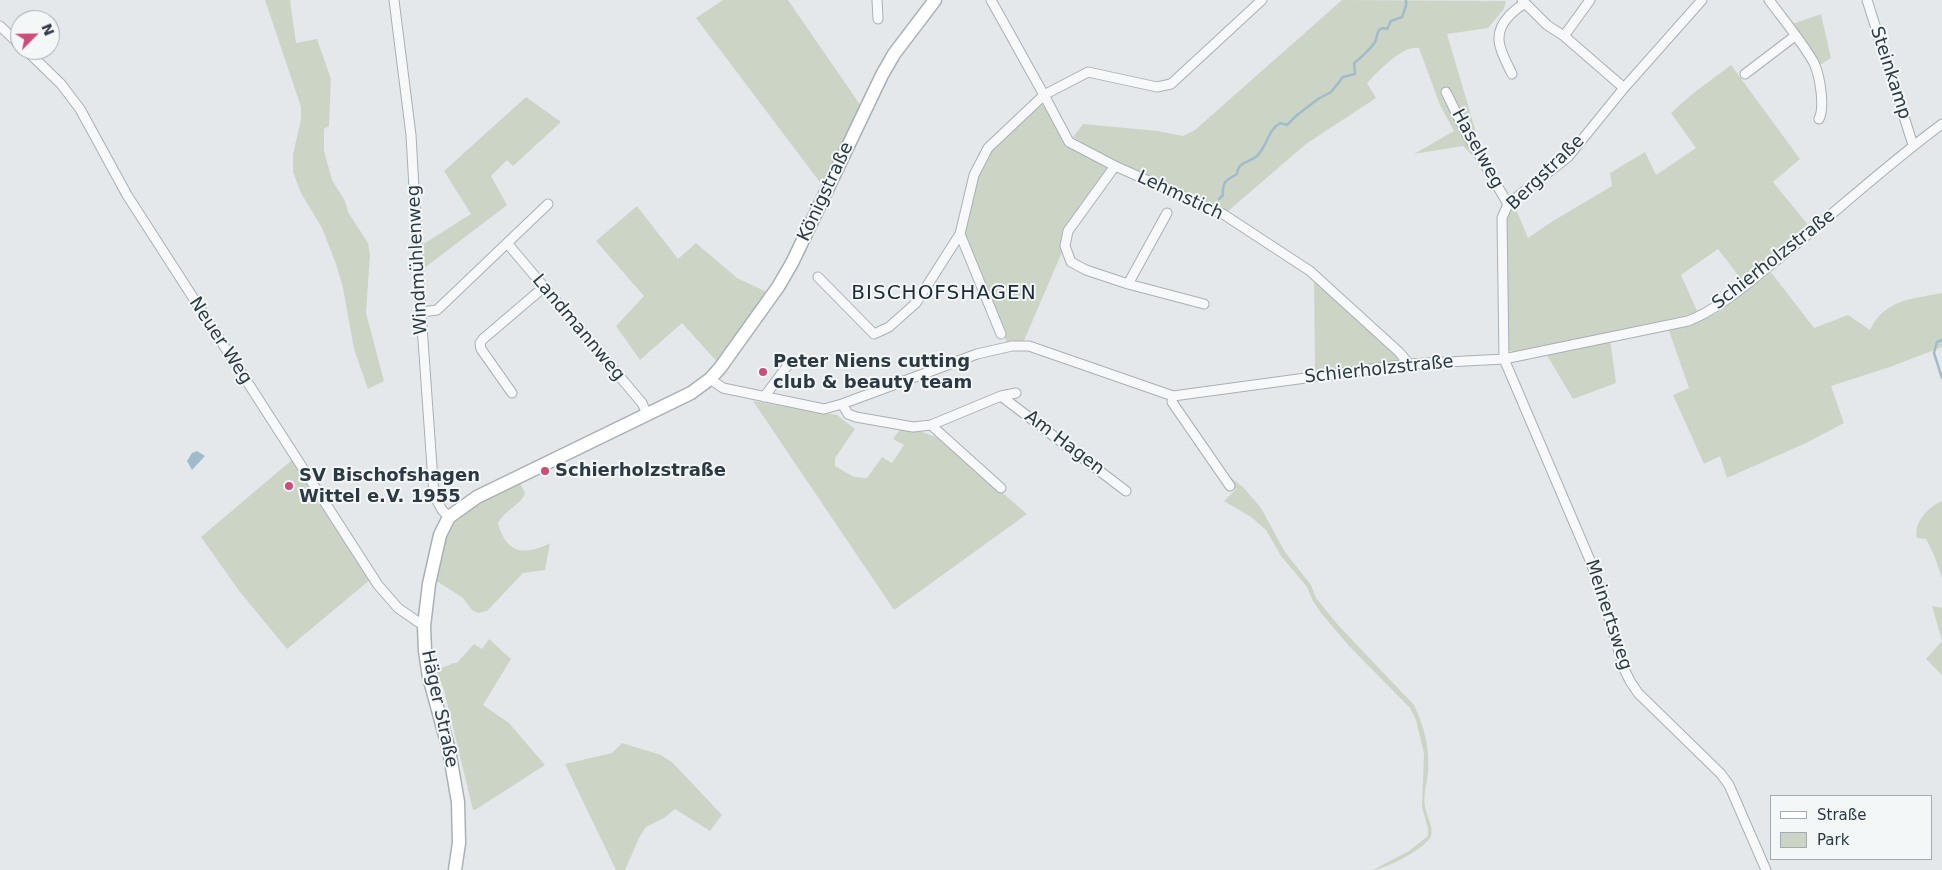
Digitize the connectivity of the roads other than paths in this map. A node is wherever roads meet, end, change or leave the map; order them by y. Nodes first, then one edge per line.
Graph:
1 (394, 0) edge
2 (877, 0) edge
3 (936, 0) edge
4 (991, 0) edge
5 (1262, 0) edge
6 (1590, 0) edge
7 (1702, 0) edge
8 (1769, 0) edge
9 (1867, 0) edge
10 (1523, 2) edge
11 (878, 19) dead end
12 (0, 26) edge
13 (10, 36) edge
14 (1564, 36) junction
15 (1795, 36) junction
16 (36, 60) edge
17 (1512, 74) dead end
18 (1745, 74) dead end
19 (1624, 88) junction
20 (1446, 92) dead end
21 (1044, 94) junction
22 (1819, 119) dead end
23 (1942, 124) edge
24 (1913, 145) junction
25 (1115, 166) junction
26 (548, 204) dead end
27 (1508, 204) junction
28 (1167, 213) dead end
29 (960, 234) junction
30 (507, 243) junction
31 (818, 277) dead end
32 (1128, 284) junction
33 (544, 287) junction
34 (1204, 304) dead end
35 (421, 312) junction
36 (1001, 334) dead end
37 (1504, 359) junction
38 (791, 361) dead end
39 (1409, 364) junction
40 (710, 379) junction
41 (512, 393) dead end
42 (1016, 393) dead end
43 (1001, 396) junction
44 (1173, 396) junction
45 (764, 397) junction
46 (842, 404) junction
47 (648, 414) junction
48 (931, 424) junction
49 (1230, 486) dead end
50 (1001, 488) dead end
51 (1126, 491) dead end
52 (449, 517) junction
53 (424, 626) junction
54 (455, 870) edge
55 (1766, 870) edge

1 - 35 street, Windmühlenweg
2 - 11 street
3 - 40 main road, Königstraße
4 - 21 street, Lehmstich
5 - 21 street
6 - 14 street
7 - 19 street, Bergstraße
8 - 15 street
9 - 24 street, Steinkamp
10 - 14 street
10 - 17 street
12 - 13 street
14 - 19 street
15 - 18 street
15 - 22 street
16 - 53 street, Neuer Weg
19 - 27 street, Bergstraße
20 - 27 street, Haselweg
21 - 25 street, Lehmstich
21 - 29 street
23 - 24 street, Schierholzstraße
24 - 37 street, Schierholzstraße
25 - 32 street
25 - 39 street, Lehmstich
26 - 30 street
27 - 37 street, Bergstraße
28 - 32 street
29 - 31 street
29 - 36 street
30 - 33 street, Landmannweg
30 - 35 street
32 - 34 street
33 - 41 street
33 - 47 street, Landmannweg
35 - 52 street, Windmühlenweg
37 - 39 street, Schierholzstraße
37 - 55 street, Meinertsweg
38 - 45 street
39 - 44 street, Schierholzstraße
40 - 45 street, Schierholzstraße
40 - 47 main road
42 - 43 street, Am Hagen
43 - 48 street, Am Hagen
43 - 51 street, Am Hagen
44 - 46 street, Schierholzstraße
44 - 49 street
45 - 46 street, Schierholzstraße
46 - 48 street, Am Hagen
47 - 52 main road
48 - 50 street
52 - 53 main road, Häger Straße
53 - 54 main road, Häger Straße

